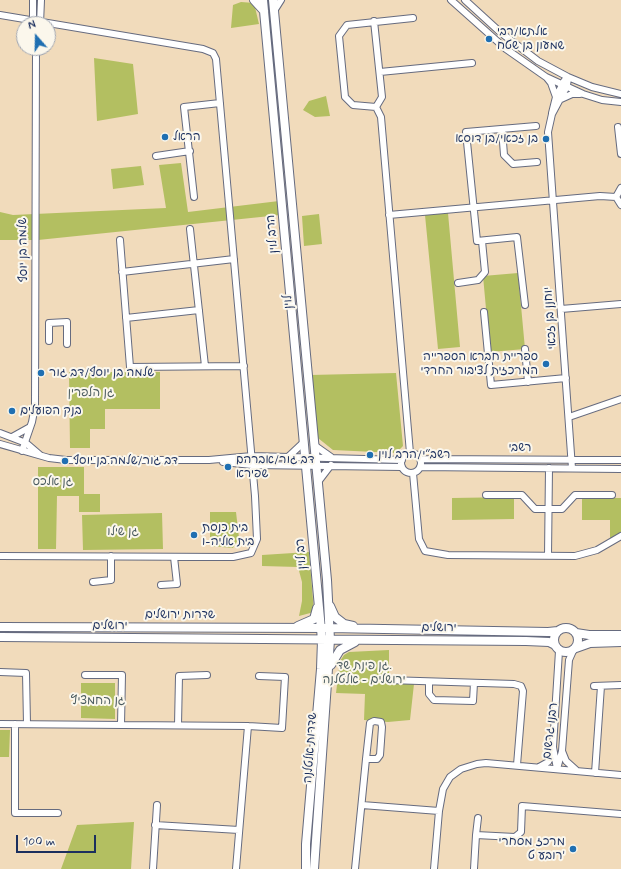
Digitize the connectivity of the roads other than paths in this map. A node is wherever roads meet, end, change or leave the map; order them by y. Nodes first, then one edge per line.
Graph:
1 (33, 0) edge
2 (41, 0) edge
3 (254, 0) edge
4 (264, 0) edge
5 (273, 0) edge
6 (281, 0) edge
7 (451, 0) edge
8 (465, 0) edge
9 (264, 11) junction
10 (274, 11) junction
11 (0, 16) edge
12 (33, 16) edge
13 (40, 16) edge
14 (413, 18) dead end
15 (16, 19) edge
16 (374, 21) junction
17 (56, 26) edge
18 (36, 56) edge
19 (472, 63) dead end
20 (380, 72) junction
21 (546, 77) junction
22 (568, 77) junction
23 (564, 85) junction
24 (584, 94) junction
25 (621, 94) edge
26 (558, 98) junction
27 (220, 102) junction
28 (621, 102) edge
29 (376, 107) junction
30 (536, 126) dead end
31 (618, 127) dead end
32 (502, 128) junction
33 (190, 151) junction
34 (621, 154) edge
35 (156, 156) dead end
36 (537, 162) dead end
37 (621, 188) edge
38 (194, 197) dead end
39 (616, 197) junction
40 (553, 200) junction
41 (621, 205) edge
42 (473, 207) junction
43 (389, 215) junction
44 (190, 229) dead end
45 (120, 240) dead end
46 (482, 241) junction
47 (234, 259) junction
48 (194, 263) junction
49 (122, 272) junction
50 (458, 283) dead end
51 (621, 304) edge
52 (525, 305) dead end
53 (562, 309) junction
54 (199, 310) junction
55 (484, 312) dead end
56 (126, 318) junction
57 (49, 341) dead end
58 (67, 344) dead end
59 (525, 349) dead end
60 (205, 366) junction
61 (244, 366) junction
62 (566, 378) junction
63 (528, 382) junction
64 (621, 399) edge
65 (568, 417) junction
66 (30, 426) junction
67 (0, 433) edge
68 (12, 437) junction
69 (26, 442) junction
70 (304, 442) junction
71 (0, 444) edge
72 (314, 445) junction
73 (22, 451) junction
74 (410, 453) junction
75 (42, 456) junction
76 (252, 456) junction
77 (288, 457) junction
78 (334, 458) junction
79 (420, 459) junction
80 (572, 459) junction
81 (209, 460) junction
82 (402, 460) junction
83 (621, 460) edge
84 (315, 461) junction
85 (305, 462) junction
86 (252, 465) junction
87 (330, 465) junction
88 (402, 467) junction
89 (420, 467) junction
90 (549, 468) junction
91 (572, 468) junction
92 (621, 469) edge
93 (413, 473) junction
94 (317, 486) junction
95 (486, 494) dead end
96 (612, 495) dead end
97 (549, 509) junction
98 (621, 536) edge
99 (0, 556) edge
100 (111, 556) junction
101 (548, 556) junction
102 (174, 557) junction
103 (93, 582) dead end
104 (161, 585) dead end
105 (328, 602) junction
106 (318, 604) junction
107 (0, 627) edge
108 (289, 628) junction
109 (325, 628) junction
110 (360, 628) junction
111 (558, 631) junction
112 (576, 633) junction
113 (621, 635) edge
114 (0, 637) edge
115 (292, 639) junction
116 (326, 640) junction
117 (363, 640) junction
118 (621, 642) edge
119 (557, 648) junction
120 (574, 649) junction
121 (321, 660) junction
122 (329, 671) junction
123 (0, 672) edge
124 (85, 675) dead end
125 (207, 675) dead end
126 (259, 676) dead end
127 (388, 680) dead end
128 (429, 682) junction
129 (474, 683) junction
130 (621, 685) edge
131 (594, 686) dead end
132 (601, 686) junction
133 (0, 724) edge
134 (15, 724) junction
135 (27, 724) junction
136 (121, 725) junction
137 (178, 725) junction
138 (248, 726) junction
139 (554, 747) junction
140 (562, 751) junction
141 (366, 759) junction
142 (517, 765) junction
143 (538, 767) junction
144 (557, 769) junction
145 (576, 771) junction
146 (595, 773) junction
147 (621, 775) edge
148 (157, 805) dead end
149 (362, 805) junction
150 (439, 811) junction
151 (58, 813) dead end
152 (621, 814) edge
153 (478, 818) dead end
154 (155, 825) junction
155 (239, 830) junction
156 (476, 835) junction
157 (153, 869) edge
158 (236, 869) edge
159 (306, 869) edge
160 (314, 869) edge
161 (355, 869) edge
162 (434, 869) edge
163 (474, 869) edge

1 - 12 street
2 - 13 street
3 - 9 main road
4 - 9 main road, הרב לוין
5 - 10 main road, לוין
6 - 10 street
7 - 21 street
8 - 22 street
9 - 70 main road, הרב לוין
10 - 72 main road, לוין
11 - 15 street
14 - 16 street
16 - 20 street
16 - 29 street
17 - 27 street
18 - 66 street, שלמה בן יוסף
19 - 20 street
20 - 29 street
21 - 23 street
21 - 26 street
22 - 23 street
22 - 25 street
23 - 24 street
23 - 26 street, יוחנן בן זכאי
24 - 26 street
24 - 28 street
26 - 40 street, יוחנן בן זכאי
27 - 33 street
27 - 47 street
29 - 43 street
30 - 32 street
31 - 34 street
32 - 36 street
32 - 42 street
33 - 35 street
33 - 38 street
37 - 39 street
39 - 40 street
39 - 41 street
40 - 42 street
40 - 53 street, יוחנן בן זכאי
42 - 43 street
42 - 46 street
43 - 74 street
44 - 48 street
45 - 49 street
46 - 50 street
46 - 52 street
47 - 48 street
47 - 61 street
48 - 49 street
48 - 54 street
49 - 56 street
51 - 53 street
53 - 62 street, יוחנן בן זכאי
54 - 56 street
54 - 60 street
55 - 63 street
56 - 60 street
57 - 58 street
59 - 63 street
60 - 61 street
61 - 76 street
62 - 63 street
62 - 65 street, יוחנן בן זכאי
64 - 65 street
65 - 80 street, יוחנן בן זכאי
66 - 68 street
66 - 69 street, שלמה בן יוסף
67 - 68 street
68 - 69 street
69 - 73 street, שלמה בן יוסף
69 - 75 street
70 - 77 street
70 - 85 main road, הרב לוין
71 - 73 street
72 - 78 street
72 - 84 main road, לוין
73 - 75 street
74 - 79 street
74 - 82 street
75 - 81 street
76 - 77 street
76 - 81 street
76 - 86 street
77 - 85 street
78 - 82 street
78 - 84 street
79 - 80 street, רשבי
79 - 89 street
80 - 83 street, רשבי
80 - 91 street, יוחנן בן זכאי
81 - 86 street
82 - 88 street
84 - 85 street
84 - 87 street
84 - 94 main road, לוין
85 - 86 street
85 - 106 main road, רב לוין
86 - 102 street
87 - 88 street
87 - 94 street
88 - 93 street
89 - 90 street
89 - 93 street
90 - 91 street
90 - 97 street
91 - 92 street
93 - 101 street
94 - 105 main road, לוין
95 - 97 street
96 - 97 street
97 - 101 street
98 - 101 street
99 - 100 street
100 - 102 street
100 - 103 street
102 - 104 street
105 - 109 main road, לוין
105 - 110 main road
106 - 108 main road
106 - 109 main road, רב לוין
107 - 108 main road, שדרות ירושלים
108 - 109 main road, שדרות ירושלים
109 - 110 main road, שדרות ירושלים
109 - 116 main road, שדרות אלטלנה
110 - 111 main road, ירושלים
111 - 112 main road
111 - 119 main road
112 - 113 main road
112 - 120 main road
114 - 115 main road, ירושלים
115 - 116 main road
115 - 121 main road
116 - 117 main road, ירושלים
116 - 121 main road, שדרות אלטלנה
116 - 122 main road, שדרות אלטלנה
117 - 119 main road, ירושלים
117 - 122 main road
118 - 120 main road
119 - 120 main road
119 - 139 street, רבנו גרשום
120 - 140 street, רבנו גרשום
121 - 159 main road, שדרות אלטלנה
122 - 160 main road, שדרות אלטלנה
123 - 135 street
124 - 136 street
125 - 137 street
126 - 138 street
127 - 128 street
128 - 129 street
128 - 129 street
129 - 142 street
130 - 132 street
131 - 132 street
132 - 146 street
133 - 134 street
134 - 135 street
134 - 151 street
135 - 136 street
136 - 137 street
137 - 138 street
138 - 155 street
139 - 143 street
139 - 144 street, רבנו גרשום
140 - 144 street, רבנו גרשום
140 - 145 street
141 - 141 street
141 - 149 street
142 - 143 street
142 - 150 street
143 - 144 street
144 - 145 street
145 - 146 street
146 - 147 street
148 - 154 street
149 - 150 street
149 - 161 street
150 - 162 street
152 - 156 street
153 - 156 street
154 - 155 street
154 - 157 street
155 - 158 street
156 - 163 street

